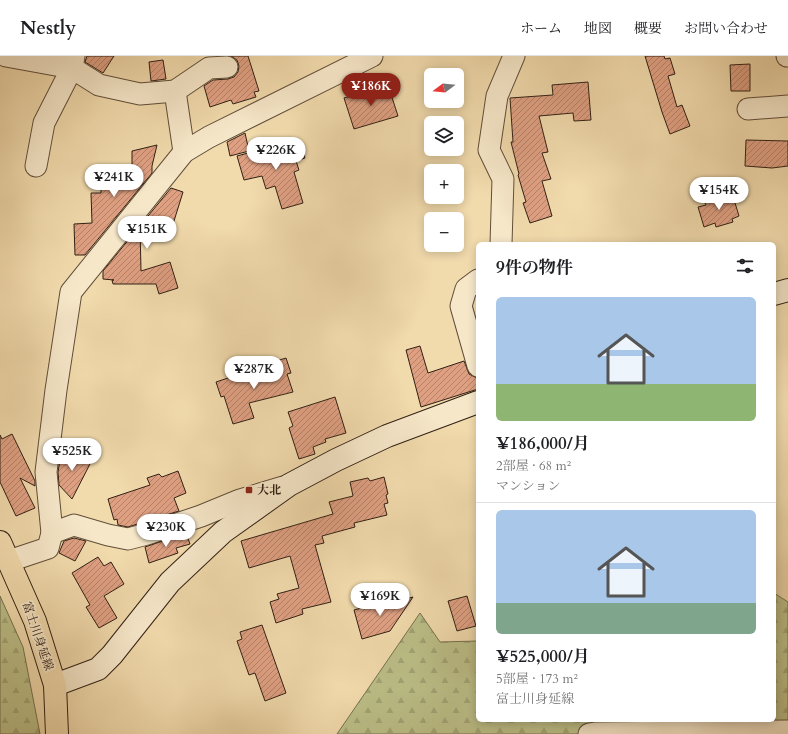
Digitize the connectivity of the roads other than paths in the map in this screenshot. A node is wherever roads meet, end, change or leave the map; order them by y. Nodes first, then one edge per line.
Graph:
1 (6, 56) edge
2 (372, 56) edge
3 (514, 56) edge
4 (73, 62) edge
5 (227, 67) dead end
6 (175, 91) junction
7 (788, 106) edge
8 (748, 109) dead end
9 (184, 152) junction
10 (36, 166) dead end
11 (501, 242) edge
12 (476, 282) edge
13 (788, 290) edge
14 (776, 293) edge
15 (476, 359) edge
16 (476, 403) edge
17 (289, 485) junction
18 (52, 533) junction
19 (4, 551) edge
20 (55, 686) junction
21 (788, 731) edge
22 (58, 734) edge
23 (589, 734) edge

1 - 4 street
2 - 9 street
3 - 11 street
4 - 6 street
4 - 10 street
5 - 6 street
6 - 9 street
7 - 8 street
9 - 18 street
12 - 15 street
13 - 14 street
16 - 17 street
17 - 18 street
17 - 20 street
18 - 19 street
19 - 20 main road, 富士川身延線
20 - 22 main road, 富士川身延線
21 - 23 street

